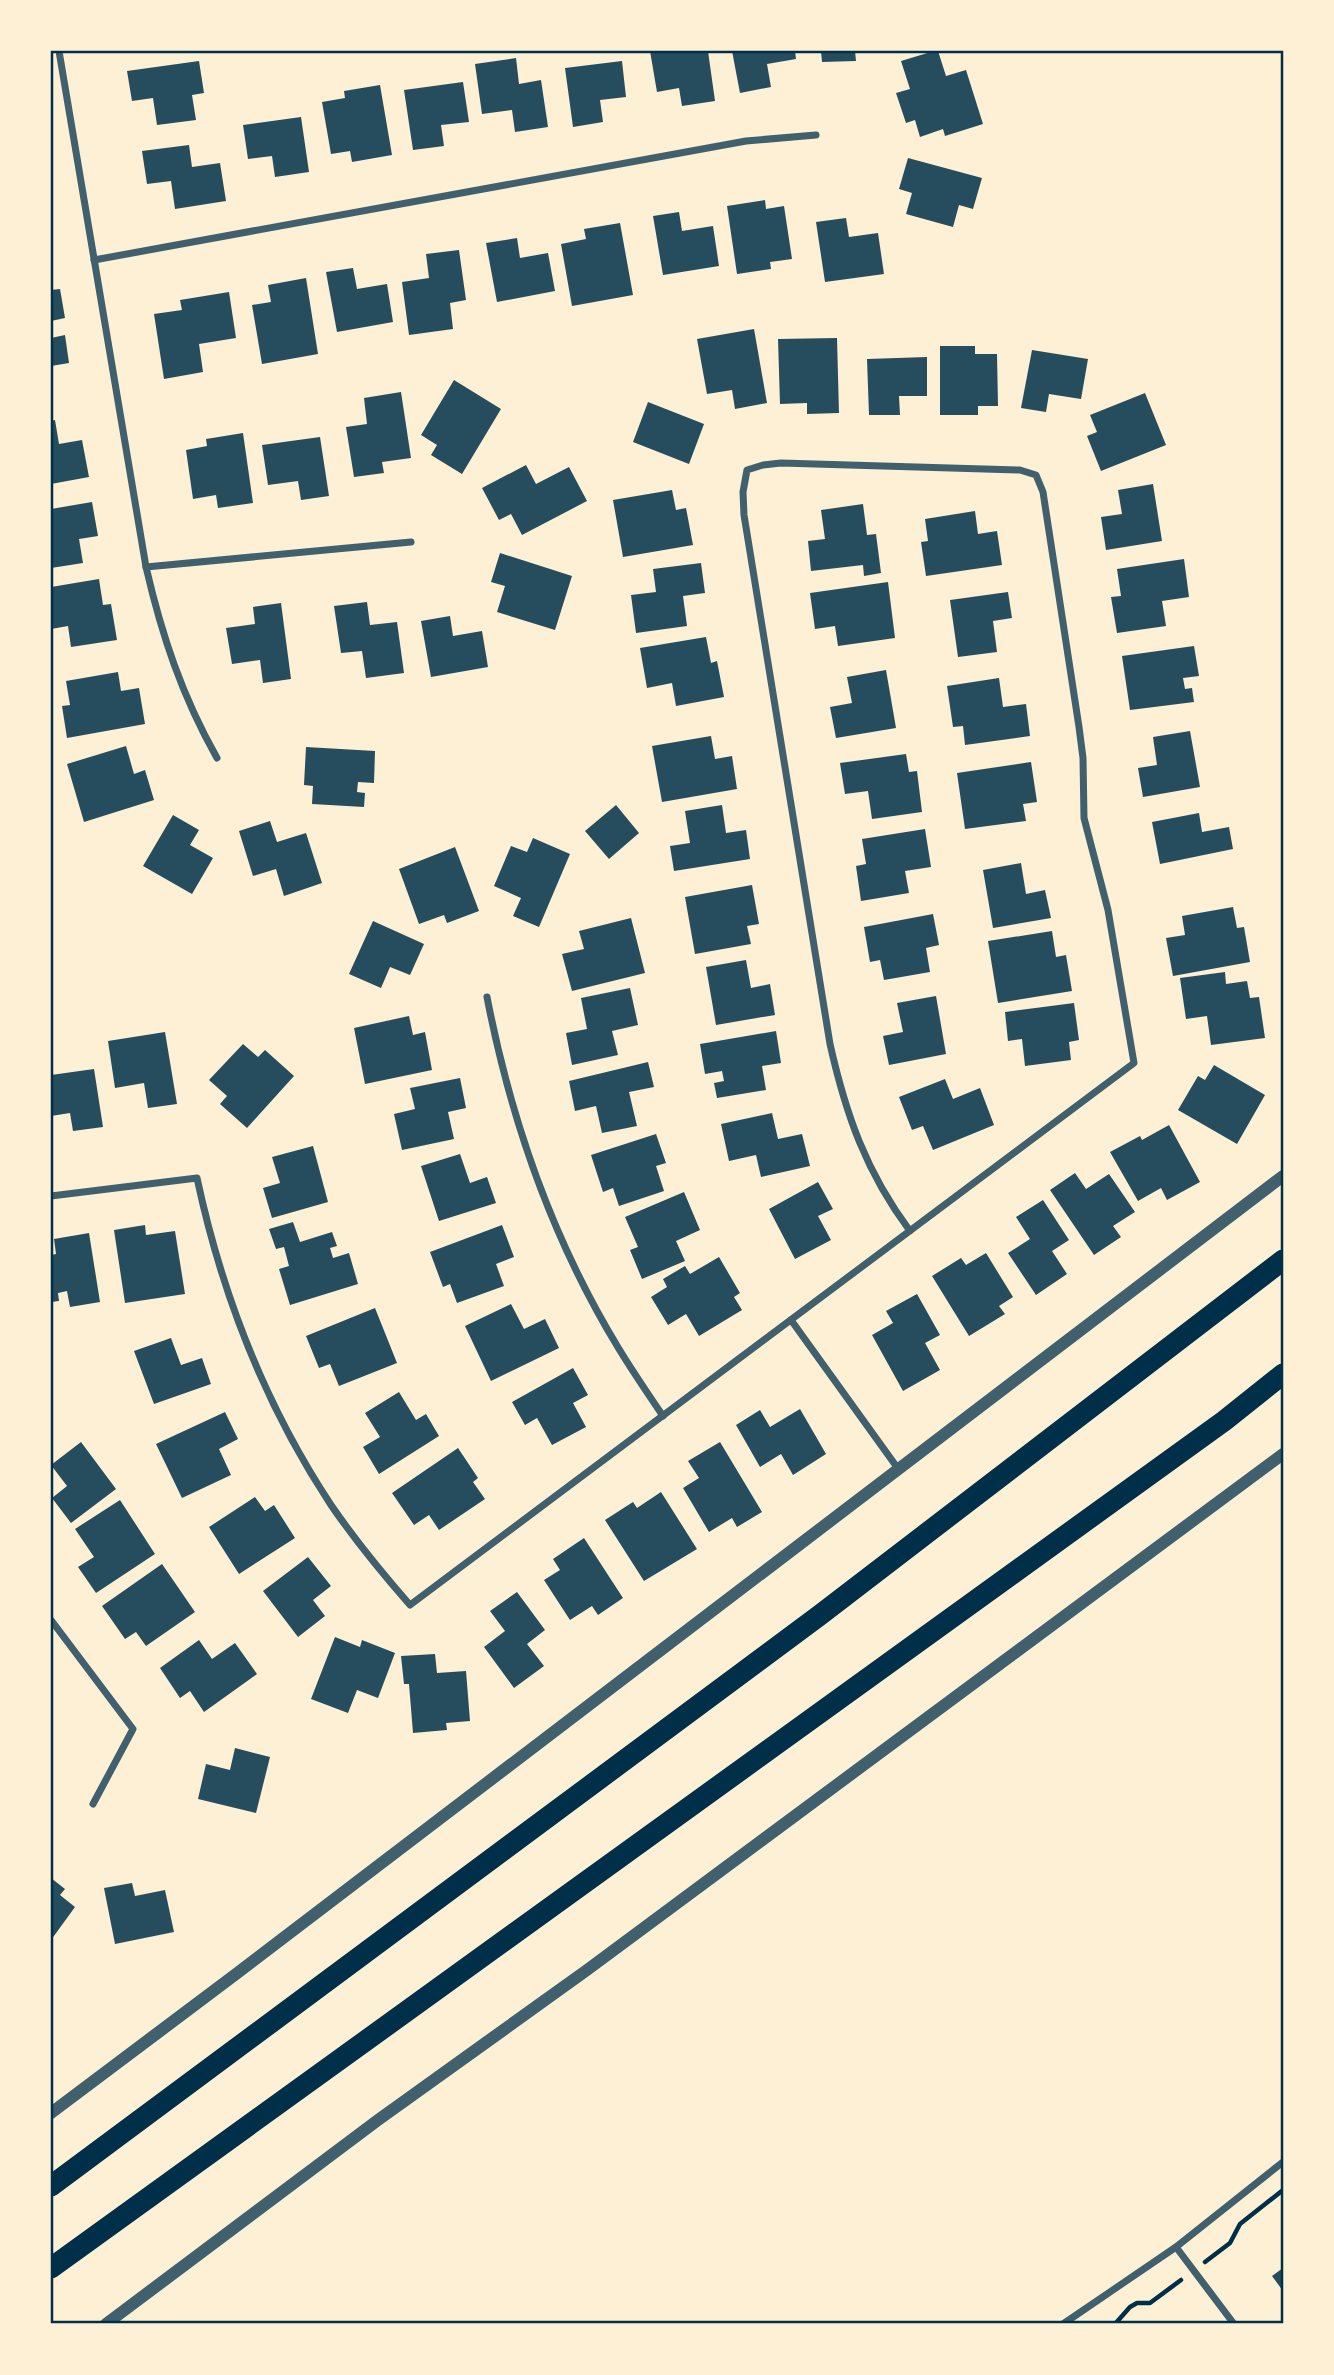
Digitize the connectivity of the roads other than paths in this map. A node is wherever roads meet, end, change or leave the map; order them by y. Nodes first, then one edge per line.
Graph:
1 (59, 51) edge
2 (816, 135) dead end
3 (94, 260) junction
4 (411, 541) dead end
5 (146, 567) junction
6 (217, 758) dead end
7 (487, 997) dead end
8 (1283, 1176) edge
9 (51, 1196) edge
10 (910, 1231) junction
11 (1283, 1260) edge
12 (792, 1320) junction
13 (1283, 1374) edge
14 (663, 1416) junction
15 (1283, 1454) edge
16 (900, 1470) junction
17 (51, 1620) edge
18 (93, 1804) dead end
19 (51, 2113) edge
20 (1283, 2162) edge
21 (51, 2186) edge
22 (1176, 2247) junction
23 (51, 2267) edge
24 (106, 2324) edge
25 (1063, 2324) edge
26 (1234, 2324) edge

1 - 3 street
2 - 3 street
3 - 5 street
4 - 5 street
5 - 6 street
7 - 14 street
8 - 16 street
9 - 14 street
10 - 10 street
10 - 12 street
11 - 21 highway
12 - 14 street
12 - 16 street
13 - 23 highway
15 - 24 street
16 - 19 street
17 - 18 street
20 - 22 street
22 - 25 street
22 - 26 street

